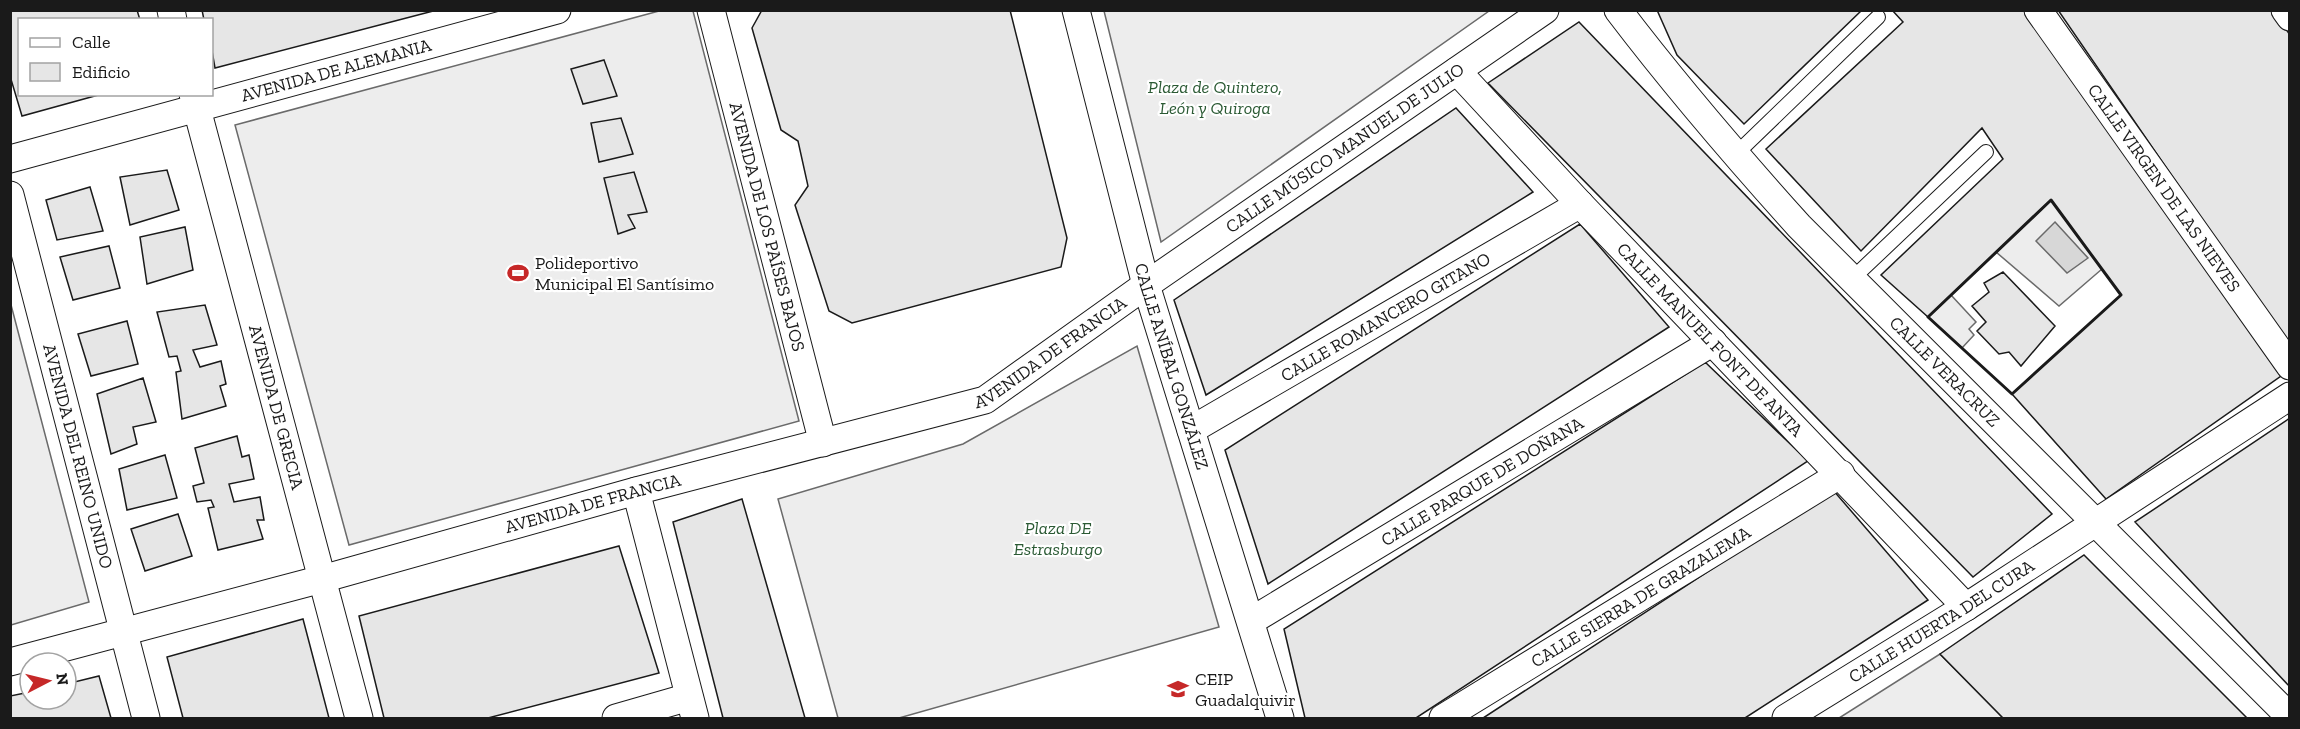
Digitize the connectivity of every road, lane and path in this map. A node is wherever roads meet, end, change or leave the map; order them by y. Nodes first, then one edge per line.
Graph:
1 (557, 10) edge
2 (711, 10) edge
3 (1076, 10) edge
4 (1545, 10) edge
5 (1618, 10) edge
6 (2038, 10) edge
7 (2285, 10) edge
8 (512, 16) edge
9 (1878, 17) dead end
10 (2289, 17) edge
11 (1457, 70) junction
12 (195, 101) edge
13 (1986, 152) dead end
14 (1735, 155) junction
15 (10, 159) edge
16 (10, 195) edge
17 (1580, 204) junction
18 (1852, 279) junction
19 (1146, 285) junction
20 (1713, 342) junction
21 (2289, 366) edge
22 (2289, 396) edge
23 (1191, 430) junction
24 (823, 443) junction
25 (1841, 474) junction
26 (636, 491) junction
27 (2097, 522) junction
28 (322, 579) junction
29 (1966, 607) junction
30 (1251, 621) junction
31 (122, 632) junction
32 (10, 662) edge
33 (692, 708) edge
34 (2289, 717) edge
35 (146, 718) edge
36 (359, 718) edge
37 (616, 718) edge
38 (1280, 718) edge
39 (1443, 718) edge
40 (1786, 718) edge

1 - 8 street, AVENIDA DE ALEMANIA
2 - 24 street, AVENIDA DE LOS PAÍSES BAJOS
3 - 19 street, CALLE ANÍBAL GONZÁLEZ
4 - 11 street, CALLE MÚSICO MANUEL DE JULIO
5 - 14 street, CALLE VERACRUZ
6 - 21 street, CALLE VIRGEN DE LAS NIEVES
7 - 10 street
8 - 12 street, AVENIDA DE ALEMANIA
9 - 14 lane
11 - 17 street, CALLE MANUEL FONT DE ANTA
11 - 19 street, CALLE MÚSICO MANUEL DE JULIO
12 - 15 street, AVENIDA DE ALEMANIA
12 - 28 street, AVENIDA DE GRECIA
13 - 18 lane
14 - 18 street, CALLE VERACRUZ
16 - 31 street, AVENIDA DEL REINO UNIDO
17 - 20 street, CALLE MANUEL FONT DE ANTA
17 - 23 street, CALLE ROMANCERO GITANO
18 - 27 street, CALLE VERACRUZ
19 - 23 street, CALLE ANÍBAL GONZÁLEZ
19 - 24 street, AVENIDA DE FRANCIA
20 - 25 street, CALLE MANUEL FONT DE ANTA
20 - 30 street, CALLE PARQUE DE DOÑANA
22 - 27 street, CALLE HUERTA DEL CURA
23 - 30 street, CALLE ANÍBAL GONZÁLEZ
24 - 26 street, AVENIDA DE FRANCIA
25 - 29 street, CALLE MANUEL FONT DE ANTA
25 - 39 street, CALLE SIERRA DE GRAZALEMA
26 - 28 street, AVENIDA DE FRANCIA
26 - 33 street
27 - 29 street, CALLE HUERTA DEL CURA
27 - 34 street, CALLE VERACRUZ
28 - 31 street, AVENIDA DE FRANCIA
28 - 36 street, AVENIDA DE GRECIA
29 - 40 street, CALLE HUERTA DEL CURA
30 - 38 street, CALLE ANÍBAL GONZÁLEZ
31 - 32 street, AVENIDA DE FRANCIA
31 - 35 street, AVENIDA DEL REINO UNIDO
33 - 37 street

